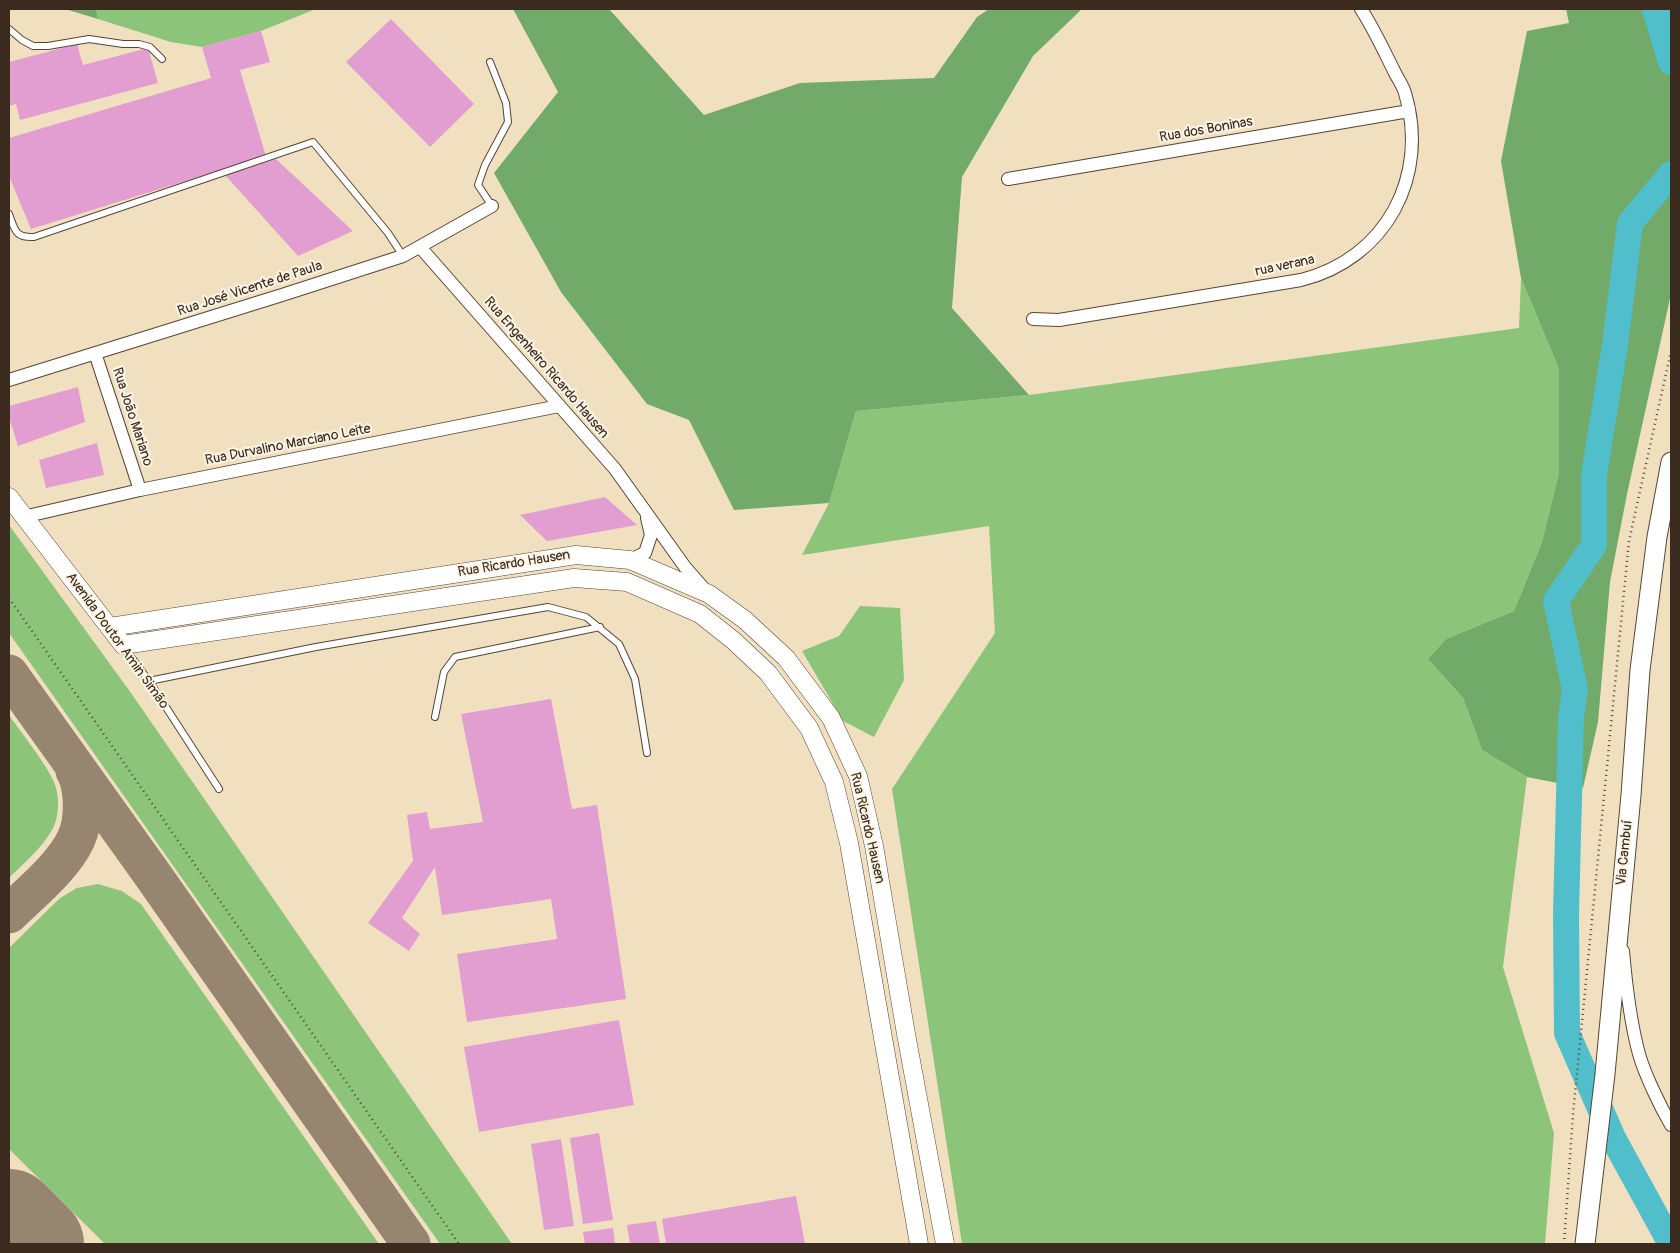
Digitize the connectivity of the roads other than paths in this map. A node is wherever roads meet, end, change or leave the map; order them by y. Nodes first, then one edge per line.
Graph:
1 (1361, 9) edge
2 (9, 29) edge
3 (162, 59) dead end
4 (490, 62) dead end
5 (1409, 111) junction
6 (1008, 179) dead end
7 (492, 206) joint
8 (9, 214) edge
9 (420, 247) junction
10 (403, 256) junction
11 (1033, 319) dead end
12 (95, 353) junction
13 (9, 380) edge
14 (559, 406) junction
15 (1671, 462) edge
16 (140, 490) junction
17 (9, 497) edge
18 (646, 513) junction
19 (23, 517) junction
20 (630, 560) junction
21 (708, 594) junction
22 (110, 627) junction
23 (600, 627) junction
24 (123, 645) junction
25 (149, 681) junction
26 (435, 717) dead end
27 (647, 753) dead end
28 (220, 789) dead end
29 (1620, 912) junction
30 (1671, 1125) edge
31 (919, 1244) edge
32 (945, 1244) edge
33 (1585, 1244) edge

1 - 5 street, rua verana
2 - 3 lane
4 - 7 lane
5 - 6 street, Rua dos Boninas
5 - 11 street, rua verana
7 - 9 street, Rua José Vicente de Paula
8 - 10 lane
9 - 10 street, Rua José Vicente de Paula
9 - 14 street, Rua Engenheiro Ricardo Hausen
10 - 12 street, Rua José Vicente de Paula
12 - 13 street, Rua José Vicente de Paula
12 - 16 street, Rua João Mariano
14 - 16 street, Rua Durvalino Marciano Leite
14 - 18 street, Rua Engenheiro Ricardo Hausen
15 - 29 main road, Via Cambuí
16 - 19 street, Rua Durvalino Marciano Leite
17 - 19 street, Avenida Doutor Amin Simão
18 - 20 street, Rua Engenheiro Ricardo Hausen
18 - 21 street, Rua Engenheiro Ricardo Hausen
19 - 22 street, Avenida Doutor Amin Simão
20 - 21 street, Rua Ricardo Hausen
20 - 22 street, Rua Ricardo Hausen
21 - 32 street, Rua Ricardo Hausen
22 - 24 street, Avenida Doutor Amin Simão
23 - 25 lane
23 - 26 lane
23 - 27 lane
24 - 25 lane, Avenida Doutor Amin Simão
24 - 31 street, Rua Ricardo Hausen
25 - 28 lane, Avenida Doutor Amin Simão
29 - 30 street
29 - 33 main road, Via Cambuí

